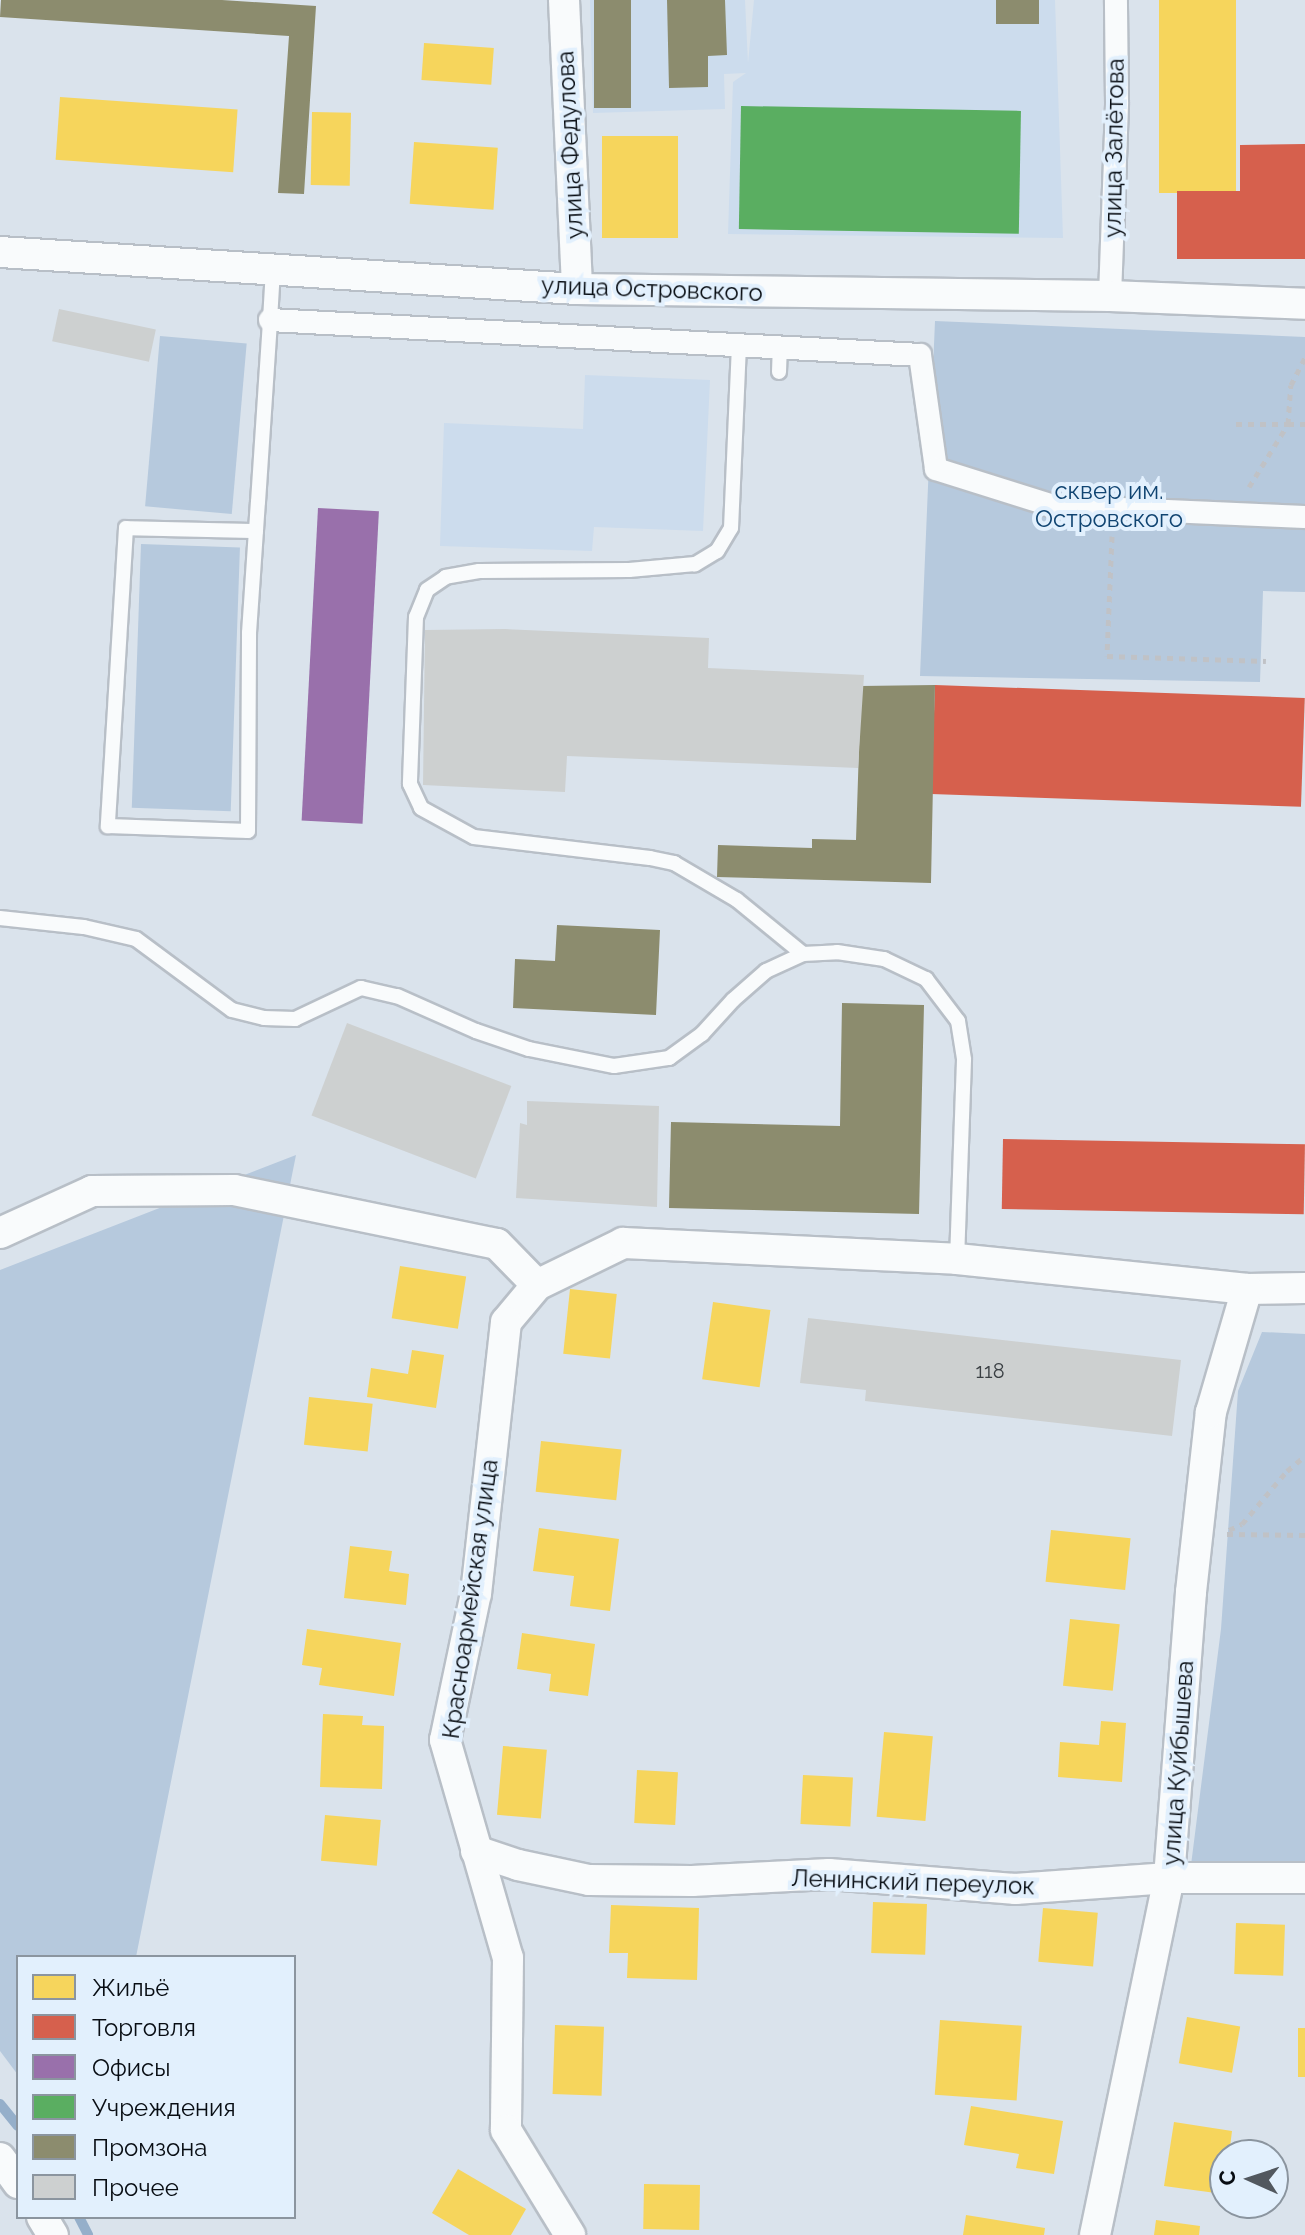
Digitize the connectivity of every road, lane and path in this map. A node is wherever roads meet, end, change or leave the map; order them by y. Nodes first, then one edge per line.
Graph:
1 (564, 0) edge
2 (1116, 0) edge
3 (0, 252) edge
4 (273, 269) junction
5 (577, 289) junction
6 (1110, 296) junction
7 (1305, 304) edge
8 (270, 320) junction
9 (739, 345) junction
10 (780, 347) junction
11 (1305, 357) edge
12 (779, 372) dead end
13 (1236, 424) dead end
14 (1288, 424) junction
15 (1305, 424) edge
16 (1113, 510) junction
17 (1232, 515) junction
18 (1305, 517) edge
19 (256, 531) junction
20 (1266, 661) dead end
21 (0, 918) edge
22 (803, 954) junction
23 (0, 1233) edge
24 (957, 1259) junction
25 (537, 1285) junction
26 (1305, 1288) edge
27 (1247, 1289) junction
28 (1305, 1456) edge
29 (1305, 1535) edge
30 (476, 1851) junction
31 (1169, 1878) junction
32 (1305, 1878) edge
33 (0, 2158) edge
34 (16, 2180) edge
35 (570, 2235) edge
36 (1095, 2235) edge

1 - 5 street, улица Федулова
2 - 6 street, улица Залётова
3 - 4 street, улица Островского
4 - 5 street, улица Островского
4 - 8 lane
5 - 6 street, улица Островского
6 - 7 street, улица Островского
8 - 9 street
8 - 19 lane
9 - 10 street
9 - 22 lane
10 - 12 lane
10 - 16 street
11 - 14 path
13 - 14 path
14 - 15 path
14 - 17 path
16 - 17 street
16 - 20 path
17 - 18 street
19 - 19 lane
21 - 22 lane
22 - 24 lane
23 - 25 street
24 - 25 street
24 - 27 street
25 - 30 street, Красноармейская улица
26 - 27 street
27 - 31 street, улица Куйбышева
28 - 29 path
30 - 31 street, Ленинский переулок
30 - 35 street, Красноармейская улица
31 - 32 street, Ленинский переулок
31 - 36 street, улица Куйбышева
33 - 34 street

